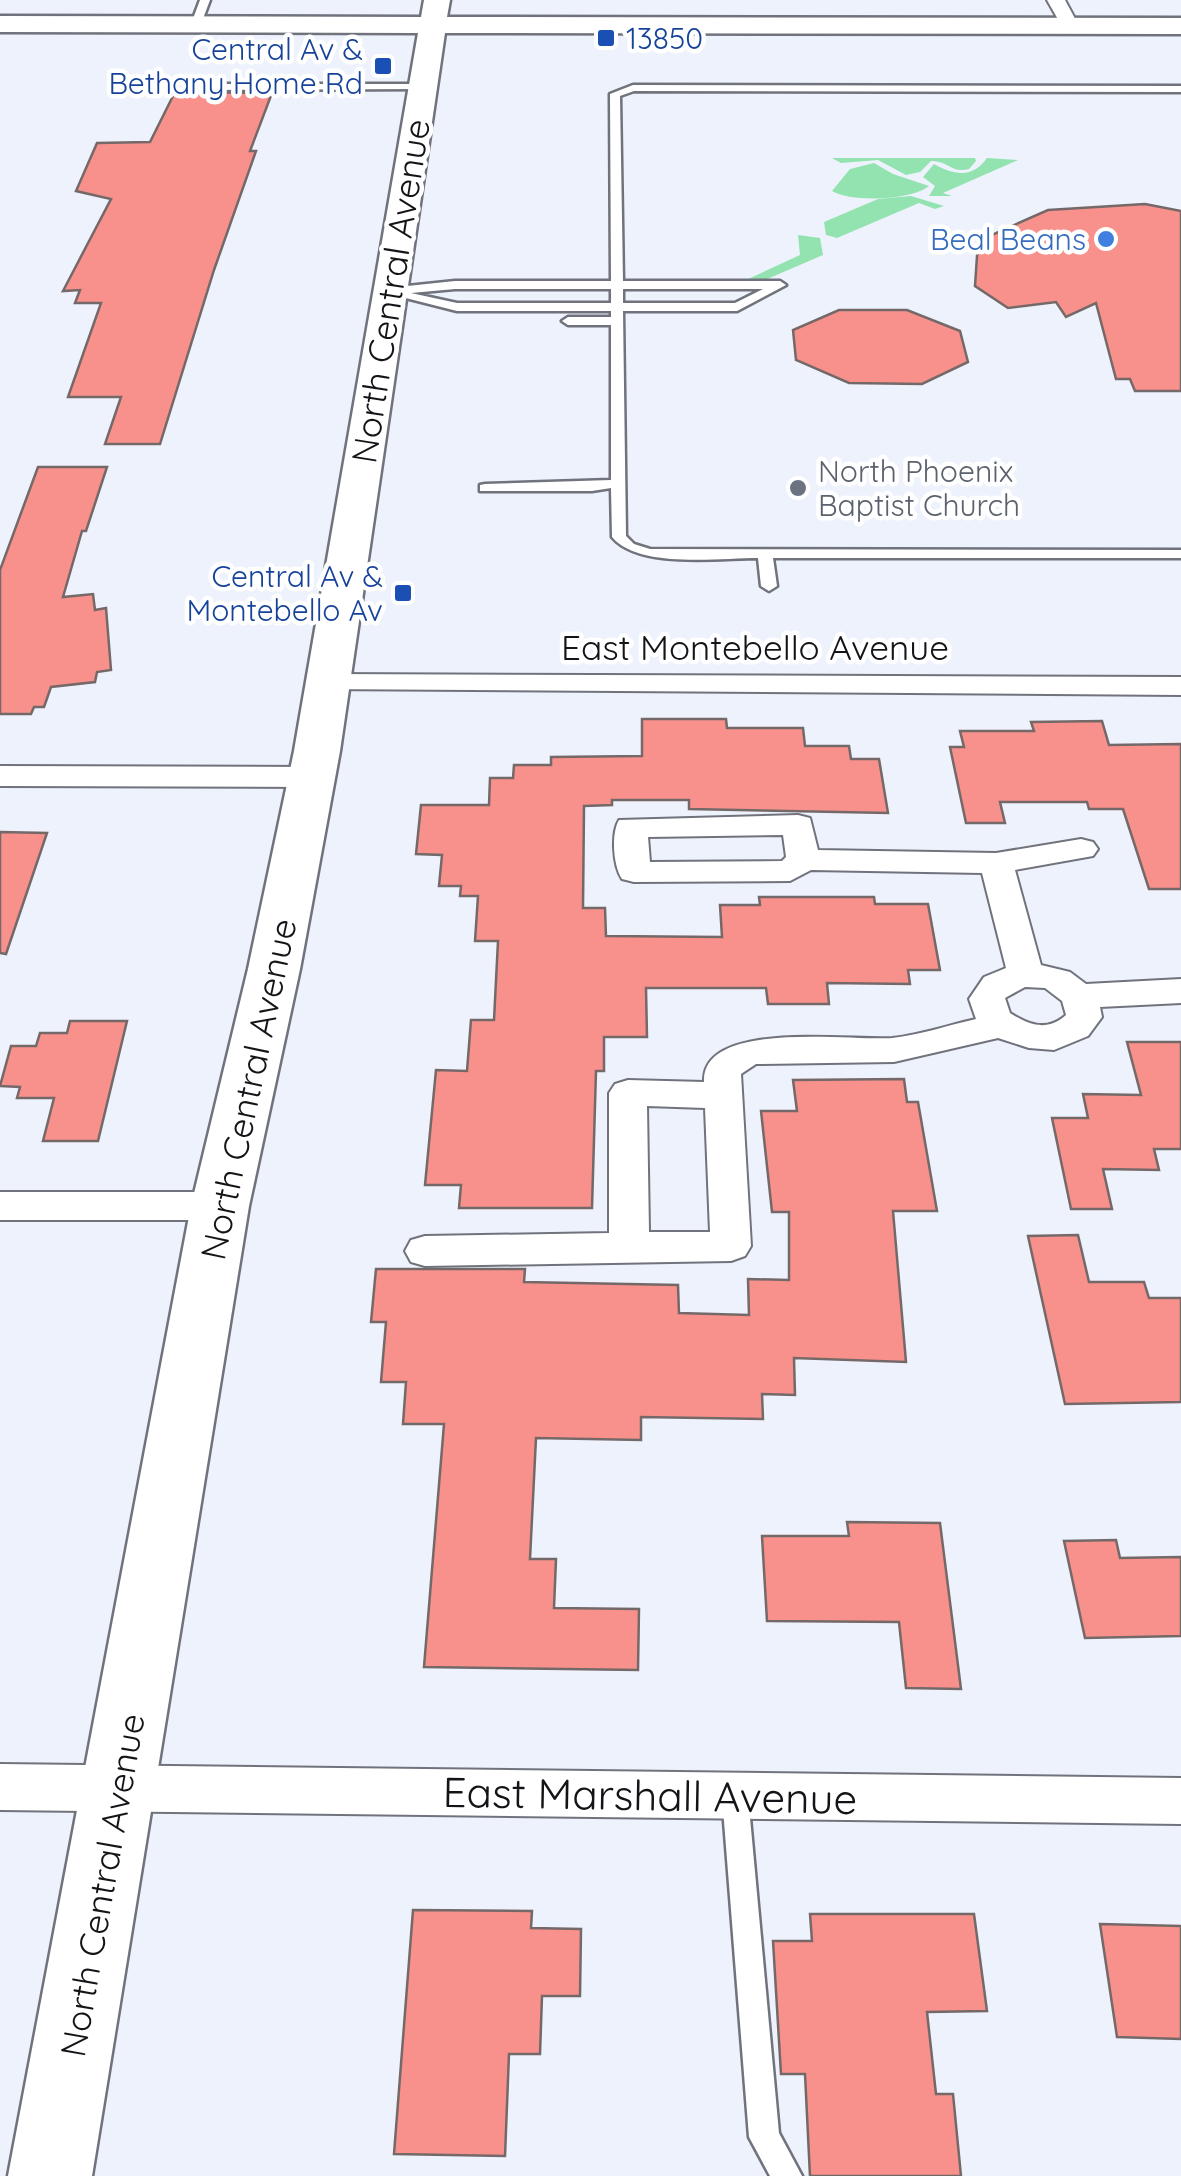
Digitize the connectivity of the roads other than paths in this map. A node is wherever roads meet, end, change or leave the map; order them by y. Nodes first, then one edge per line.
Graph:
1 (1056, 0) edge
2 (200, 12) edge
3 (435, 12) edge
4 (0, 24) edge
5 (1070, 26) junction
6 (1181, 26) edge
7 (194, 87) dead end
8 (423, 87) junction
9 (1181, 89) edge
10 (617, 285) junction
11 (388, 292) junction
12 (618, 314) junction
13 (568, 321) dead end
14 (619, 483) junction
15 (484, 488) dead end
16 (765, 553) junction
17 (1181, 554) edge
18 (769, 586) dead end
19 (328, 682) junction
20 (1181, 686) edge
21 (0, 776) edge
22 (312, 777) junction
23 (1080, 850) dead end
24 (802, 860) junction
25 (996, 864) junction
26 (1026, 975) junction
27 (1181, 991) edge
28 (1079, 996) junction
29 (1001, 1025) junction
30 (722, 1094) junction
31 (0, 1206) edge
32 (220, 1206) junction
33 (629, 1248) junction
34 (425, 1251) dead end
35 (0, 1787) edge
36 (119, 1787) junction
37 (735, 1796) junction
38 (1181, 1802) edge
39 (50, 2176) edge
40 (787, 2176) edge

1 - 5 street
2 - 3 main road
2 - 4 main road
3 - 5 main road
3 - 8 main road, North Central Avenue
5 - 6 main road
7 - 8 lane
8 - 11 main road, North Central Avenue
9 - 10 lane
10 - 11 lane
10 - 12 lane
10 - 12 lane
11 - 12 lane
11 - 19 main road, North Central Avenue
12 - 13 lane
12 - 14 lane
14 - 15 lane
14 - 16 lane
16 - 17 lane
16 - 18 lane
19 - 20 street, East Montebello Avenue
19 - 22 main road, North Central Avenue
21 - 22 street
22 - 32 main road, North Central Avenue
23 - 25 street
24 - 24 street
24 - 25 street
25 - 26 street
26 - 28 street
26 - 29 street
27 - 28 street
28 - 29 street
29 - 30 street
30 - 33 street
30 - 33 street
31 - 32 street
32 - 36 main road, North Central Avenue
33 - 34 street
35 - 36 street, East Marshall Avenue
36 - 37 street, East Marshall Avenue
36 - 39 main road, North Central Avenue
37 - 38 street, East Marshall Avenue
37 - 40 lane

